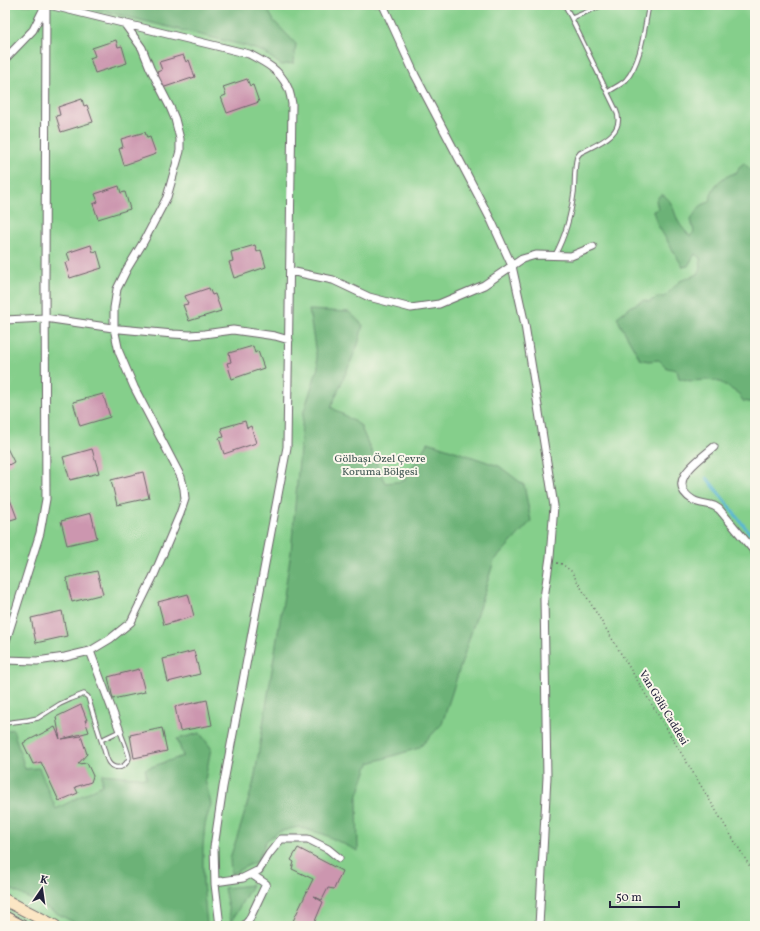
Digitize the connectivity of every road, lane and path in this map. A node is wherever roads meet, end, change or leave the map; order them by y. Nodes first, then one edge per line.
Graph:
1 (46, 5) edge
2 (49, 5) edge
3 (383, 5) edge
4 (565, 5) edge
5 (603, 5) edge
6 (649, 5) edge
7 (572, 18) junction
8 (124, 23) junction
9 (5, 59) edge
10 (608, 92) junction
11 (594, 247) dead end
12 (555, 256) junction
13 (512, 266) junction
14 (290, 271) junction
15 (45, 318) junction
16 (5, 320) edge
17 (114, 328) junction
18 (289, 340) junction
19 (714, 447) dead end
20 (755, 552) edge
21 (549, 562) junction
22 (5, 644) edge
23 (90, 651) junction
24 (5, 660) edge
25 (5, 722) edge
26 (120, 731) junction
27 (101, 740) junction
28 (339, 858) dead end
29 (251, 874) junction
30 (755, 875) edge
31 (215, 882) junction
32 (5, 900) edge
33 (5, 917) edge
34 (22, 926) edge
35 (55, 926) edge
36 (220, 926) edge
37 (244, 926) edge
38 (539, 926) edge

1 - 9 street
1 - 15 street
2 - 8 street
3 - 13 street
4 - 7 lane
5 - 7 lane
6 - 10 lane
7 - 10 lane
8 - 14 street
8 - 17 street
10 - 12 lane
11 - 12 street
12 - 13 street
13 - 14 street
13 - 21 street
14 - 18 street
15 - 16 street
15 - 17 street
15 - 22 street
17 - 18 street
17 - 23 street
18 - 31 street
19 - 20 street
21 - 30 path, Van Gölü Caddesi
21 - 38 street
23 - 24 street
23 - 26 street
25 - 27 lane
26 - 27 lane
26 - 27 lane
28 - 29 street
29 - 31 street
29 - 37 street
31 - 36 street
32 - 35 street
33 - 34 street

